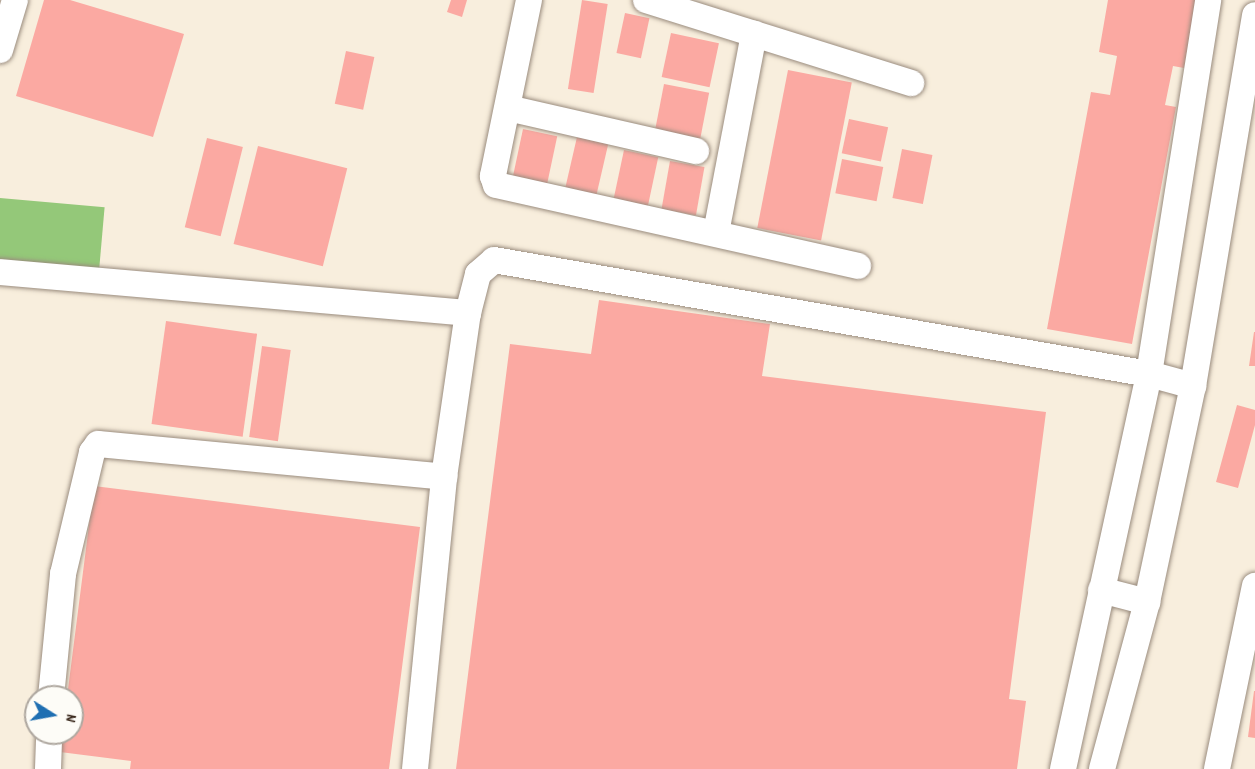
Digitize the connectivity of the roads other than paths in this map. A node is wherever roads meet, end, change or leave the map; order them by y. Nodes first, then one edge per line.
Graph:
1 (15, 0) edge
2 (529, 0) edge
3 (646, 0) edge
4 (1208, 0) edge
5 (1255, 15) edge
6 (754, 34) junction
7 (0, 50) edge
8 (911, 83) dead end
9 (508, 108) junction
10 (696, 151) dead end
11 (716, 233) junction
12 (858, 266) dead end
13 (0, 272) edge
14 (468, 313) junction
15 (1149, 374) junction
16 (1193, 386) junction
17 (444, 477) junction
18 (1255, 586) edge
19 (1101, 590) junction
20 (1147, 602) junction
21 (52, 685) edge
22 (49, 745) edge
23 (48, 769) edge
24 (415, 769) edge
25 (1063, 769) edge
26 (1102, 769) edge
27 (1217, 769) edge

1 - 7 lane
2 - 9 lane
3 - 6 lane
4 - 15 lane
5 - 16 lane
6 - 8 lane
6 - 11 lane
9 - 10 lane
9 - 11 lane
11 - 12 lane
13 - 14 lane
14 - 15 lane
14 - 17 lane
15 - 16 lane
15 - 19 lane
16 - 20 lane
17 - 21 lane
17 - 24 lane
18 - 27 lane
19 - 20 lane
19 - 25 lane
20 - 26 lane
22 - 23 lane

